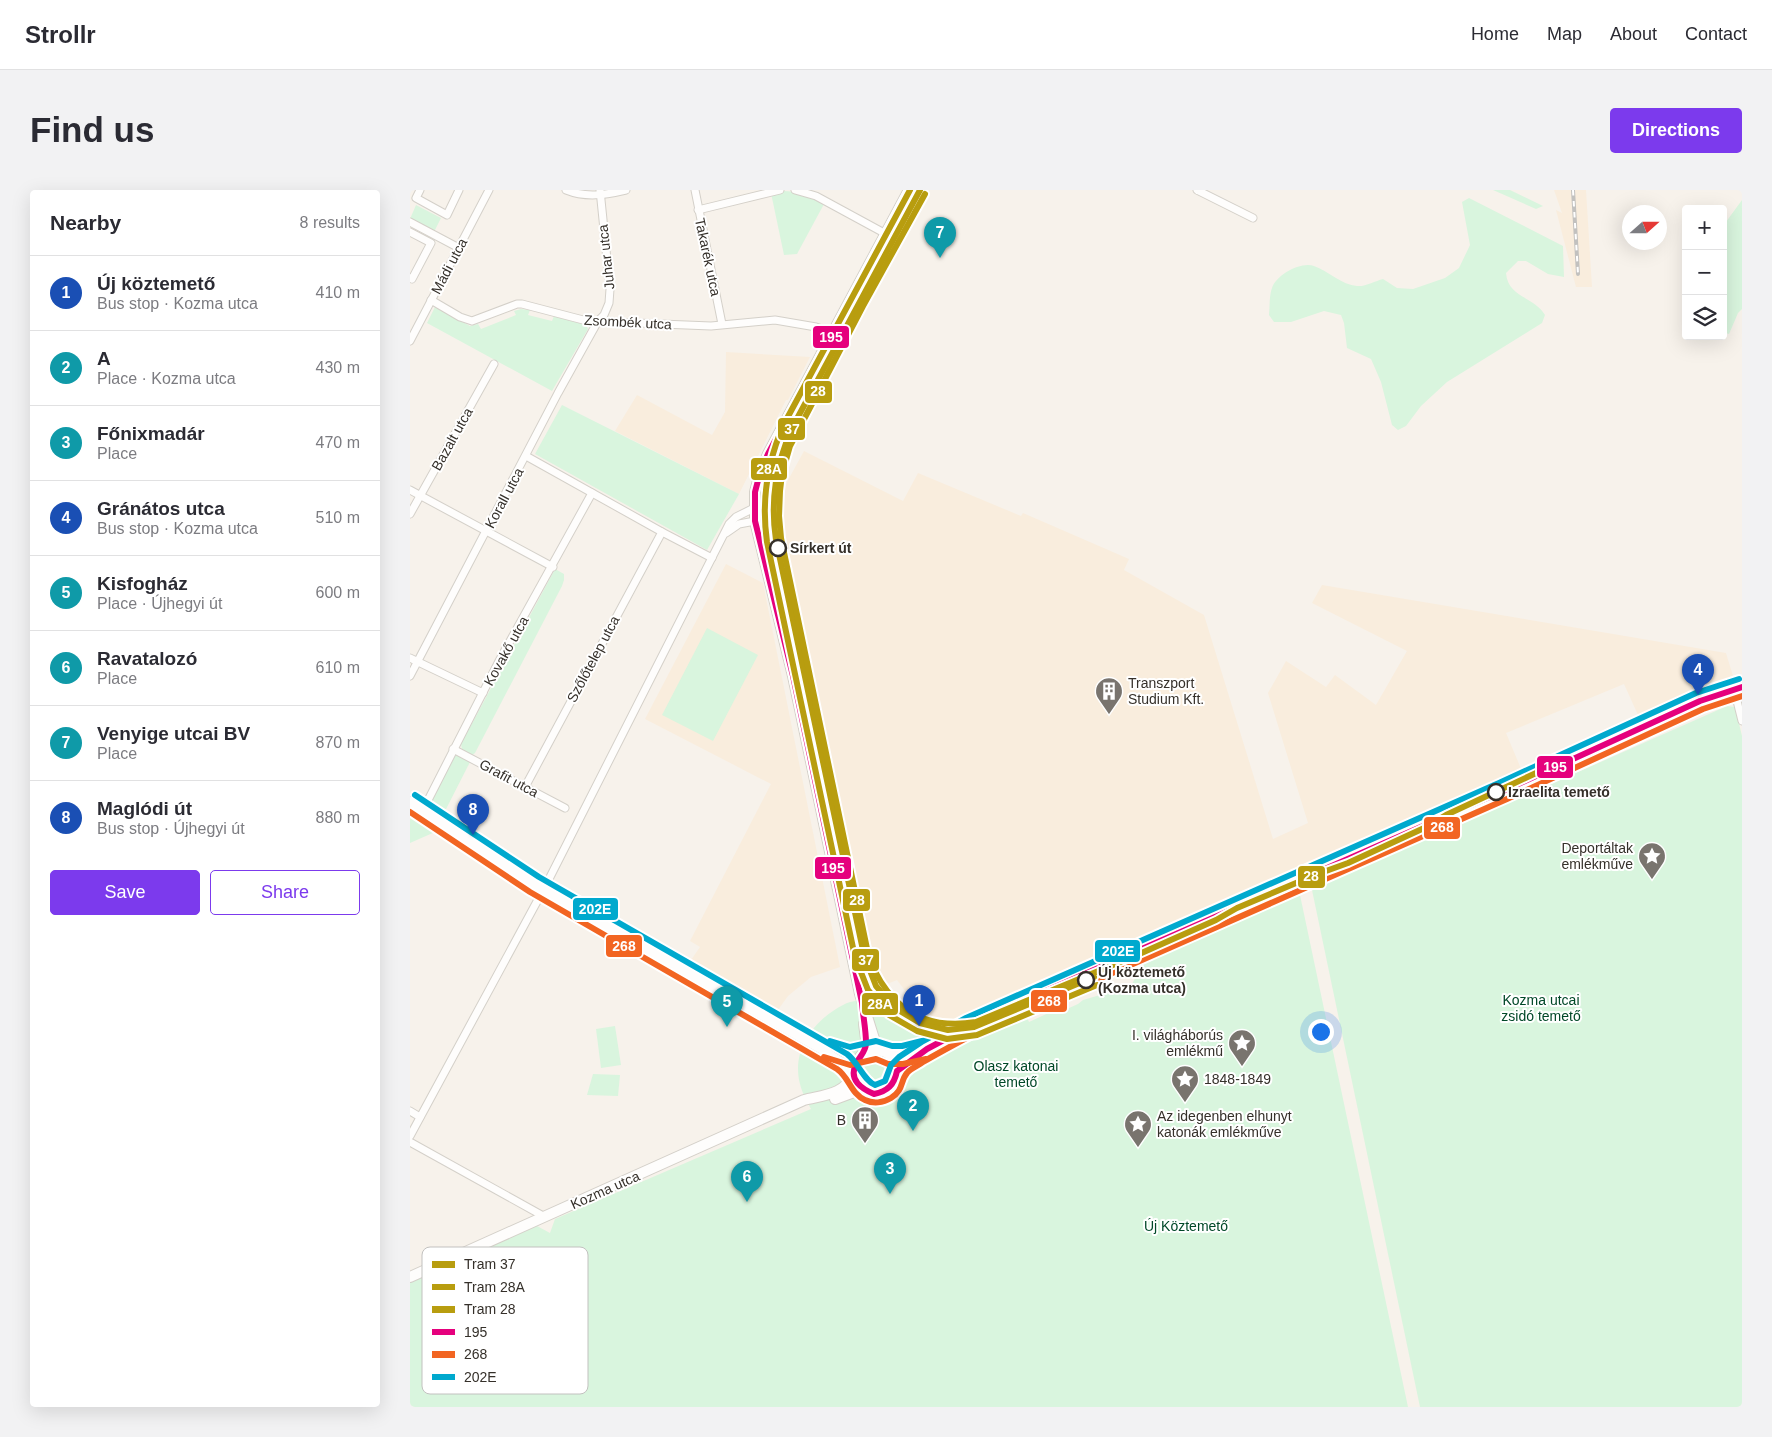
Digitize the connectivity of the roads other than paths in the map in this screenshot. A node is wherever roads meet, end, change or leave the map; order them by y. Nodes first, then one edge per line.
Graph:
1 (420, 190) edge
2 (459, 190) edge
3 (488, 190) edge
4 (566, 190) edge
5 (626, 190) edge
6 (695, 190) edge
7 (776, 190) edge
8 (795, 190) edge
9 (909, 190) edge
10 (1197, 190) edge
11 (599, 193) edge
12 (817, 193) edge
13 (698, 210) junction
14 (1253, 218) dead end
15 (410, 222) edge
16 (410, 232) edge
17 (886, 234) junction
18 (459, 248) junction
19 (410, 278) edge
20 (431, 300) junction
21 (598, 321) junction
22 (722, 324) junction
23 (833, 333) junction
24 (410, 341) edge
25 (494, 364) dead end
26 (526, 456) junction
27 (410, 490) edge
28 (592, 493) junction
29 (420, 496) junction
30 (754, 508) junction
31 (410, 514) edge
32 (755, 521) junction
33 (487, 531) junction
34 (662, 532) junction
35 (723, 537) junction
36 (712, 558) junction
37 (553, 567) junction
38 (413, 660) edge
39 (410, 676) edge
40 (1738, 688) edge
41 (483, 693) junction
42 (1742, 721) edge
43 (454, 749) junction
44 (525, 786) junction
45 (410, 802) edge
46 (565, 808) dead end
47 (423, 810) junction
48 (544, 889) junction
49 (862, 1003) junction
50 (822, 1049) junction
51 (927, 1049) junction
52 (886, 1053) junction
53 (863, 1054) junction
54 (897, 1071) junction
55 (854, 1074) junction
56 (862, 1089) junction
57 (800, 1102) junction
58 (410, 1111) edge
59 (420, 1116) junction
60 (410, 1136) edge
61 (410, 1142) edge
62 (545, 1216) junction
63 (476, 1247) edge
64 (422, 1272) edge
65 (410, 1277) edge

1 - 2 street
3 - 18 street, Mádi utca
4 - 11 street
5 - 11 street
6 - 13 street, Takarék utca
7 - 13 street
8 - 12 street
9 - 17 street
10 - 14 street
11 - 21 street, Juhar utca
12 - 17 street
13 - 22 street, Takarék utca
15 - 18 street
16 - 19 street
17 - 23 street
18 - 20 street, Mádi utca
20 - 21 street, Zsombék utca
20 - 24 street, Mádi utca
21 - 22 street, Zsombék utca
21 - 26 street, Korall utca
22 - 23 street, Zsombék utca
23 - 30 street
25 - 29 street, Bazalt utca
26 - 28 street
26 - 33 street, Korall utca
27 - 29 street
28 - 34 street
28 - 37 street, Kovakő utca
29 - 31 street, Bazalt utca
29 - 33 street
30 - 32 street
30 - 35 street
32 - 35 street
32 - 49 street
33 - 37 street
33 - 38 street, Korall utca
34 - 36 street
34 - 44 street, Szőlőtelep utca
35 - 36 street
36 - 48 street
37 - 41 street, Kovakő utca
38 - 39 street, Korall utca
38 - 41 street
40 - 42 street
40 - 51 street, Kozma utca
41 - 43 street, Kovakő utca
43 - 44 street, Grafit utca
43 - 47 street, Kovakő utca
44 - 46 street, Grafit utca
45 - 47 street
47 - 48 street
48 - 50 street
48 - 59 street
49 - 52 street
49 - 53 street
50 - 53 street
50 - 55 street
51 - 52 street, Kozma utca
51 - 54 street, Kozma utca
52 - 53 street, Kozma utca
52 - 54 street
53 - 55 street, Kozma utca
54 - 56 street, Kozma utca
55 - 56 street
55 - 57 street, Kozma utca
56 - 57 street, Kozma utca
57 - 62 street, Kozma utca
58 - 59 street
59 - 60 street
61 - 62 street
62 - 63 street, Kozma utca
64 - 65 street, Kozma utca

